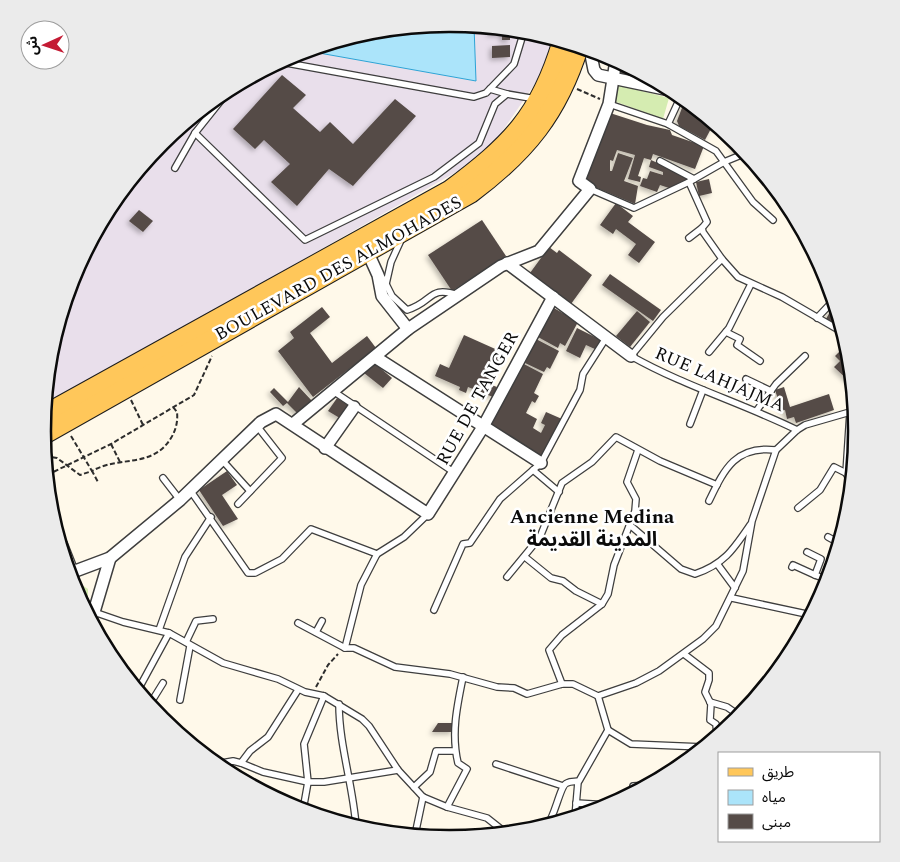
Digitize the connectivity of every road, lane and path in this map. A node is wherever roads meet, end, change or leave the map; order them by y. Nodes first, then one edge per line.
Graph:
1 (522, 39) edge
2 (560, 48) edge
3 (576, 53) edge
4 (592, 59) edge
5 (295, 64) edge
6 (615, 69) edge
7 (614, 77) junction
8 (646, 84) edge
9 (566, 85) junction
10 (490, 89) junction
11 (508, 94) junction
12 (609, 104) junction
13 (677, 104) edge
14 (545, 105) junction
15 (211, 112) edge
16 (668, 124) junction
17 (195, 132) junction
18 (739, 156) edge
19 (660, 161) dead end
20 (724, 162) junction
21 (175, 168) dead end
22 (692, 181) junction
23 (590, 188) junction
24 (773, 220) dead end
25 (702, 228) junction
26 (409, 229) junction
27 (689, 238) dead end
28 (722, 259) junction
29 (366, 260) junction
30 (507, 263) junction
31 (386, 284) junction
32 (751, 284) junction
33 (458, 295) junction
34 (553, 297) junction
35 (828, 306) edge
36 (817, 318) junction
37 (408, 329) junction
38 (835, 329) edge
39 (726, 332) junction
40 (606, 338) junction
41 (207, 342) junction
42 (709, 352) dead end
43 (631, 356) junction
44 (805, 356) dead end
45 (375, 357) junction
46 (760, 361) dead end
47 (154, 362) junction
48 (746, 379) dead end
49 (125, 388) junction
50 (703, 390) junction
51 (333, 391) junction
52 (771, 391) junction
53 (173, 407) junction
54 (354, 407) junction
55 (52, 410) edge
56 (757, 410) junction
57 (848, 413) edge
58 (63, 424) junction
59 (294, 424) junction
60 (690, 424) dead end
61 (143, 425) junction
62 (257, 426) junction
63 (483, 427) junction
64 (797, 430) junction
65 (51, 431) edge
66 (848, 442) edge
67 (110, 444) junction
68 (325, 448) junction
69 (638, 450) junction
70 (776, 450) junction
71 (52, 457) edge
72 (84, 457) junction
73 (222, 460) junction
74 (120, 462) junction
75 (67, 466) junction
76 (537, 466) junction
77 (92, 471) junction
78 (54, 472) edge
79 (456, 473) junction
80 (846, 473) joint
81 (163, 478) dead end
82 (98, 482) dead end
83 (717, 485) junction
84 (190, 490) junction
85 (250, 491) junction
86 (559, 492) junction
87 (180, 500) junction
88 (708, 502) dead end
89 (238, 504) dead end
90 (798, 508) dead end
91 (428, 514) junction
92 (211, 517) junction
93 (752, 521) junction
94 (631, 526) junction
95 (828, 537) dead end
96 (833, 540) edge
97 (806, 552) dead end
98 (377, 554) junction
99 (525, 556) junction
100 (110, 558) junction
101 (718, 565) junction
102 (792, 567) dead end
103 (77, 570) edge
104 (815, 575) junction
105 (507, 577) dead end
106 (820, 577) edge
107 (735, 588) junction
108 (732, 598) junction
109 (602, 604) junction
110 (94, 608) edge
111 (434, 610) dead end
112 (804, 613) edge
113 (97, 615) edge
114 (213, 619) dead end
115 (322, 621) dead end
116 (298, 623) dead end
117 (159, 630) junction
118 (316, 632) junction
119 (168, 633) junction
120 (188, 644) junction
121 (345, 648) junction
122 (684, 654) junction
123 (463, 677) junction
124 (141, 683) edge
125 (163, 683) dead end
126 (562, 684) junction
127 (298, 690) junction
128 (313, 694) junction
129 (324, 696) junction
130 (598, 696) junction
131 (154, 698) edge
132 (180, 700) dead end
133 (710, 702) junction
134 (340, 704) junction
135 (733, 711) edge
136 (716, 728) edge
137 (608, 730) junction
138 (693, 747) edge
139 (455, 752) junction
140 (229, 762) edge
141 (241, 763) junction
142 (496, 764) dead end
143 (398, 770) junction
144 (348, 776) junction
145 (308, 782) junction
146 (578, 782) junction
147 (414, 786) junction
148 (563, 786) junction
149 (423, 797) junction
150 (305, 802) edge
151 (576, 803) junction
152 (589, 804) edge
153 (447, 807) junction
154 (576, 809) edge
155 (553, 816) edge
156 (355, 818) edge
157 (498, 826) edge
158 (416, 828) edge

1 - 10 lane
2 - 14 main road, BOULEVARD DES ALMOHADES
3 - 9 main road, BOULEVARD DES ALMOHADES
4 - 7 street
5 - 10 lane
6 - 7 street
7 - 8 street
7 - 12 street
9 - 12 path
9 - 14 main road, BOULEVARD DES ALMOHADES
10 - 11 lane
11 - 14 lane
11 - 17 lane
12 - 16 lane
12 - 23 street
13 - 16 lane
14 - 26 main road, BOULEVARD DES ALMOHADES
14 - 47 main road, BOULEVARD DES ALMOHADES
15 - 17 lane
16 - 20 lane
17 - 21 lane
18 - 20 lane
19 - 22 lane
20 - 22 lane
20 - 24 lane
22 - 23 lane
22 - 25 lane
23 - 30 street
25 - 27 lane
25 - 28 lane
26 - 29 main road, BOULEVARD DES ALMOHADES
26 - 31 lane
28 - 32 lane
28 - 43 lane
29 - 31 lane
29 - 37 street
29 - 41 main road, BOULEVARD DES ALMOHADES
30 - 33 street
30 - 34 street
31 - 33 lane
32 - 36 lane
32 - 39 lane
33 - 37 street
34 - 40 street
34 - 63 street, RUE DE TANGER
35 - 36 lane
36 - 38 lane
37 - 45 street
39 - 42 lane
39 - 46 lane
40 - 43 street
40 - 76 lane
41 - 47 main road, BOULEVARD DES ALMOHADES
41 - 53 path
43 - 50 lane, RUE LAHJAJMA
44 - 52 lane
45 - 51 street
45 - 63 street
47 - 49 main road, BOULEVARD DES ALMOHADES
47 - 55 main road, BOULEVARD DES ALMOHADES
48 - 52 lane
49 - 58 main road, BOULEVARD DES ALMOHADES
49 - 61 path
50 - 56 lane, RUE LAHJAJMA
50 - 60 lane
51 - 54 lane
51 - 59 street
52 - 56 lane
53 - 61 path
53 - 74 path
54 - 68 street
54 - 79 lane
56 - 64 lane, RUE LAHJAJMA
57 - 64 lane
58 - 65 main road, BOULEVARD DES ALMOHADES
58 - 72 path
59 - 62 street
59 - 68 street
61 - 67 path
62 - 73 street
62 - 85 lane
63 - 76 street
63 - 79 street, RUE DE TANGER
64 - 70 lane
66 - 80 lane
67 - 72 path
67 - 74 path
68 - 91 street
69 - 83 lane
69 - 86 lane
69 - 94 lane
70 - 83 lane
70 - 93 lane
71 - 75 path
72 - 75 path
72 - 77 path
73 - 84 street
73 - 85 lane
74 - 77 path
75 - 77 path
75 - 78 path
76 - 86 lane
76 - 111 lane
77 - 82 path
79 - 91 street, RUE DE TANGER
80 - 90 lane
81 - 87 lane
83 - 88 lane
84 - 87 street
84 - 92 lane
85 - 89 lane
86 - 99 lane
87 - 100 street
91 - 98 lane
92 - 98 lane
92 - 117 lane
93 - 101 lane
93 - 107 lane
94 - 101 lane
94 - 109 lane
95 - 96 lane
97 - 104 lane
98 - 121 lane
99 - 105 lane
99 - 109 lane
100 - 103 street
100 - 110 street
101 - 107 lane
102 - 104 lane
104 - 106 lane
107 - 108 lane
108 - 112 lane
108 - 122 lane
109 - 126 lane
113 - 117 lane
114 - 120 lane
115 - 118 lane
116 - 118 lane
117 - 119 lane
118 - 121 lane
119 - 120 lane
119 - 124 lane
120 - 127 lane
120 - 132 lane
121 - 123 lane
121 - 128 path
122 - 130 lane
122 - 133 lane
123 - 126 lane
123 - 139 lane
125 - 131 lane
126 - 130 lane
127 - 128 lane
127 - 141 lane
128 - 129 lane
129 - 134 lane
129 - 145 lane
130 - 137 lane
133 - 135 lane
133 - 136 lane
134 - 143 lane
134 - 144 lane
137 - 138 lane
137 - 146 lane
139 - 147 lane
139 - 153 lane
140 - 141 lane
141 - 145 lane
142 - 148 lane
143 - 144 lane
143 - 147 lane
144 - 145 lane
144 - 156 lane
145 - 150 lane
146 - 148 lane
146 - 151 lane
147 - 149 lane
148 - 155 lane
149 - 153 lane
149 - 158 lane
151 - 152 lane
151 - 154 lane
153 - 157 lane

